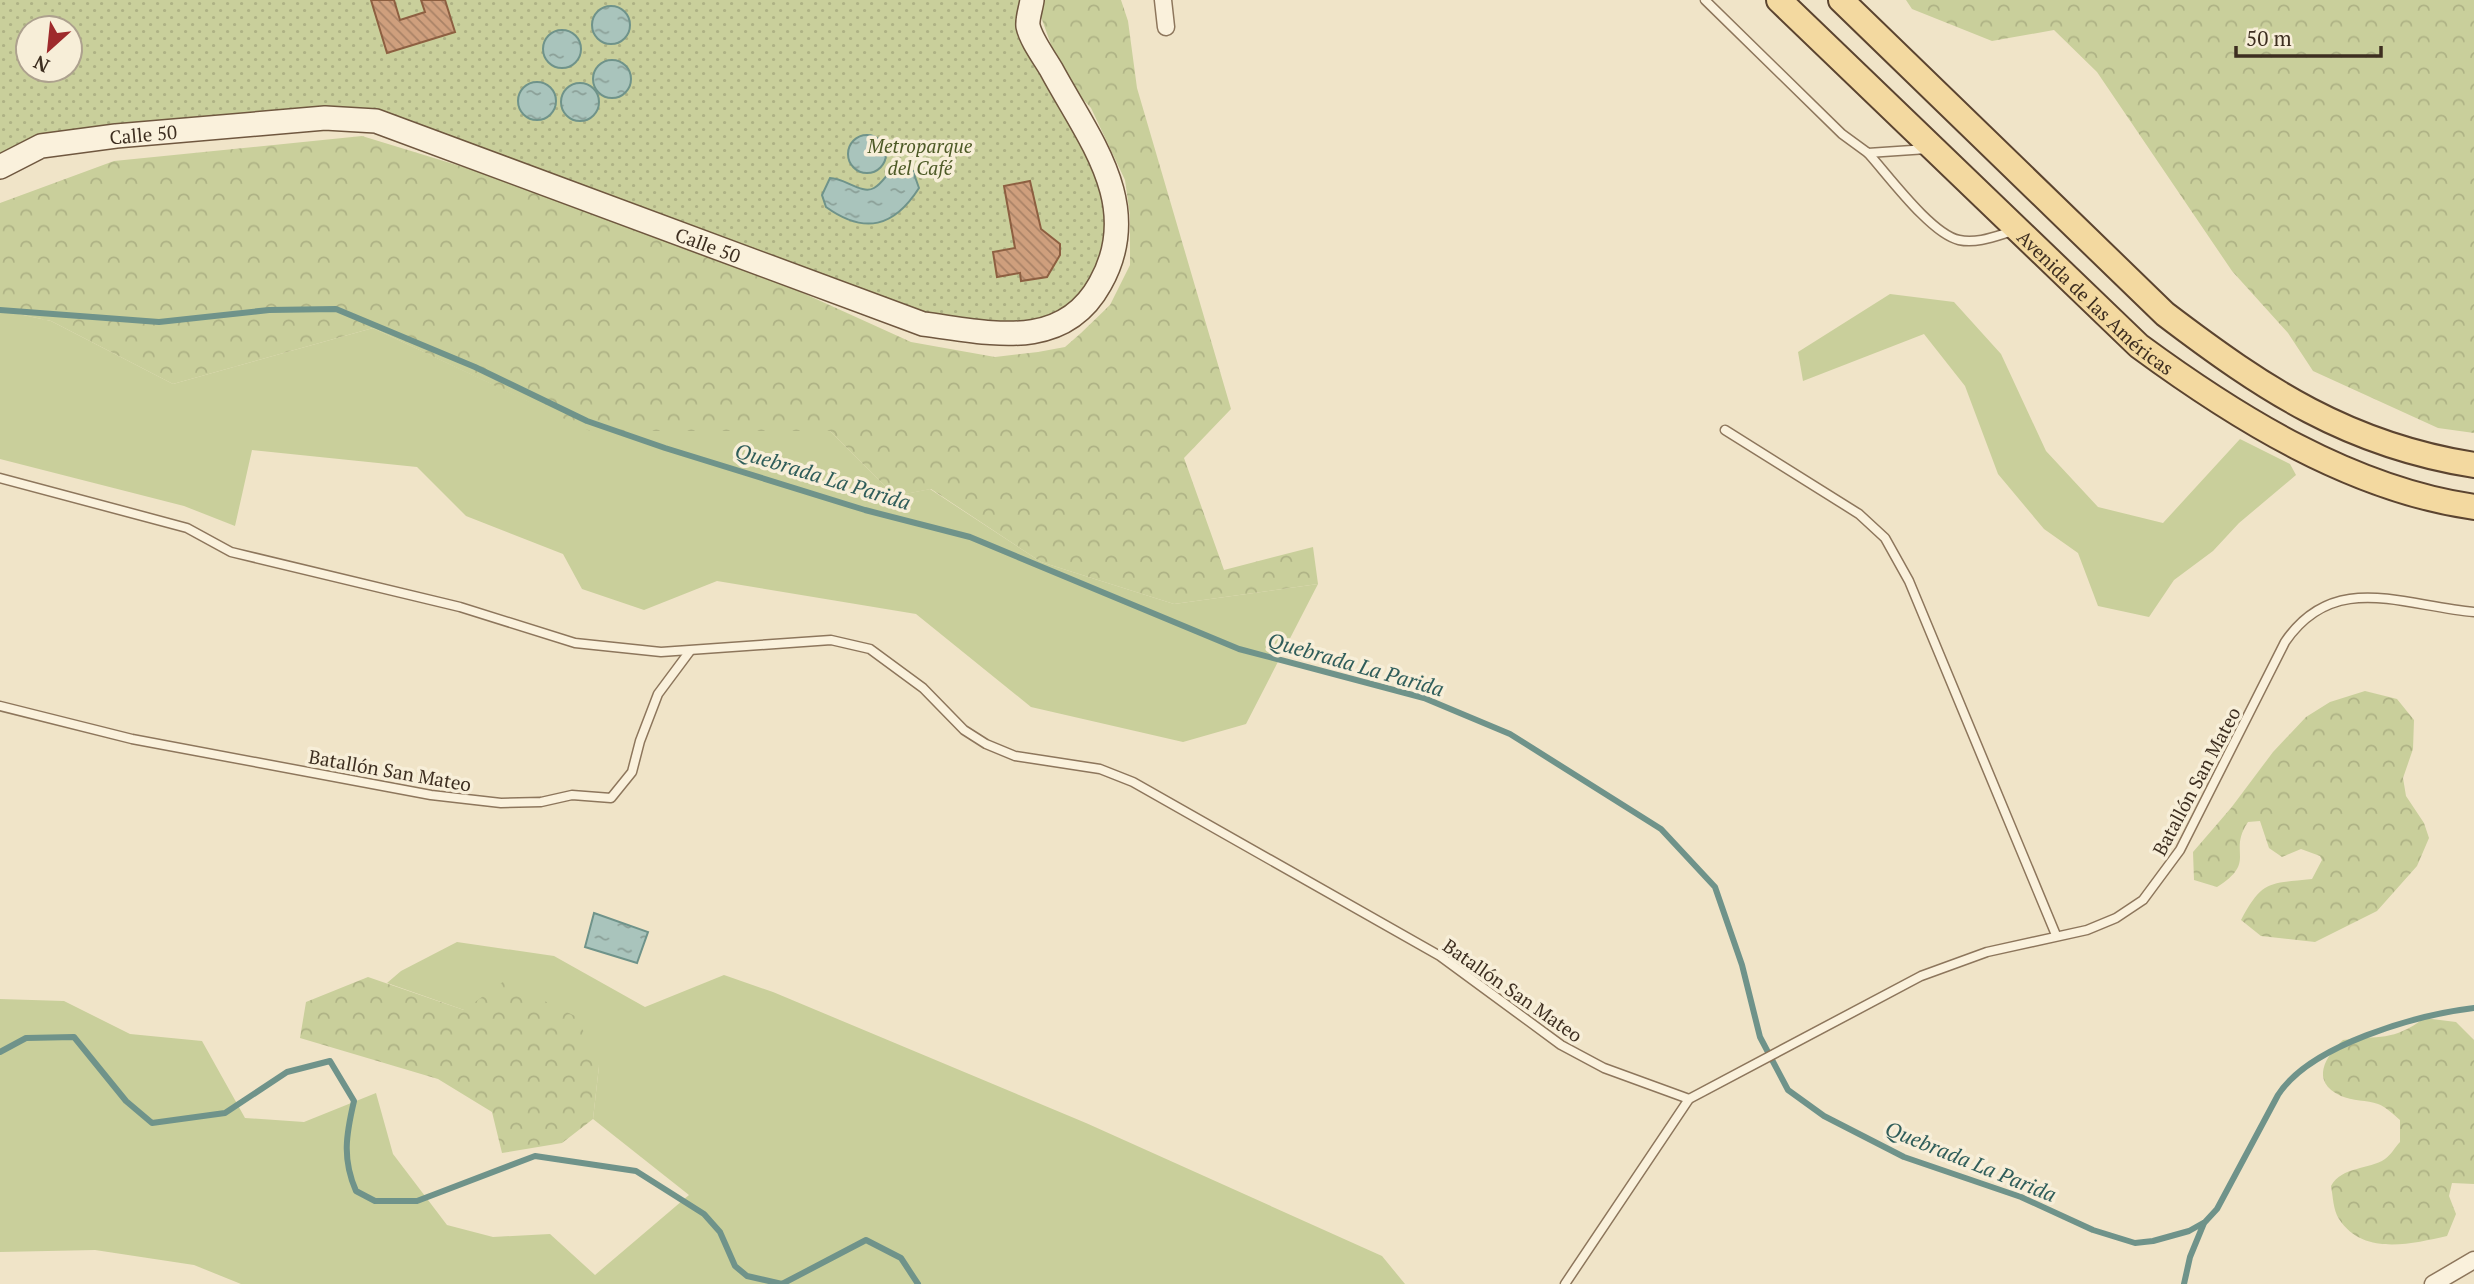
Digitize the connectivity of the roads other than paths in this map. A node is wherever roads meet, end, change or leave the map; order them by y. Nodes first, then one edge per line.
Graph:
1 (1032, 0) edge
2 (1163, 0) edge
3 (1704, 0) edge
4 (1779, 0) edge
5 (1841, 0) edge
6 (1166, 27) dead end
7 (1935, 148) junction
8 (1868, 153) junction
9 (0, 167) edge
10 (2018, 230) junction
11 (1725, 430) dead end
12 (2474, 465) edge
13 (0, 478) edge
14 (2474, 507) edge
15 (2474, 612) edge
16 (690, 651) junction
17 (0, 706) edge
18 (2056, 935) junction
19 (1689, 1099) junction
20 (2474, 1260) edge
21 (1565, 1284) edge
22 (2433, 1284) edge

1 - 9 street, Calle 50
2 - 6 street
3 - 8 lane
4 - 7 main road, Avenida de las Américas
5 - 12 main road, Avenida de las Américas
7 - 8 lane
7 - 10 main road, Avenida de las Américas
8 - 10 lane
10 - 14 main road, Avenida de las Américas
11 - 18 lane
13 - 16 lane, Batallón San Mateo
15 - 18 lane, Batallón San Mateo
16 - 17 lane, Batallón San Mateo
16 - 19 lane, Batallón San Mateo
18 - 19 lane, Batallón San Mateo
19 - 21 lane
20 - 22 street

